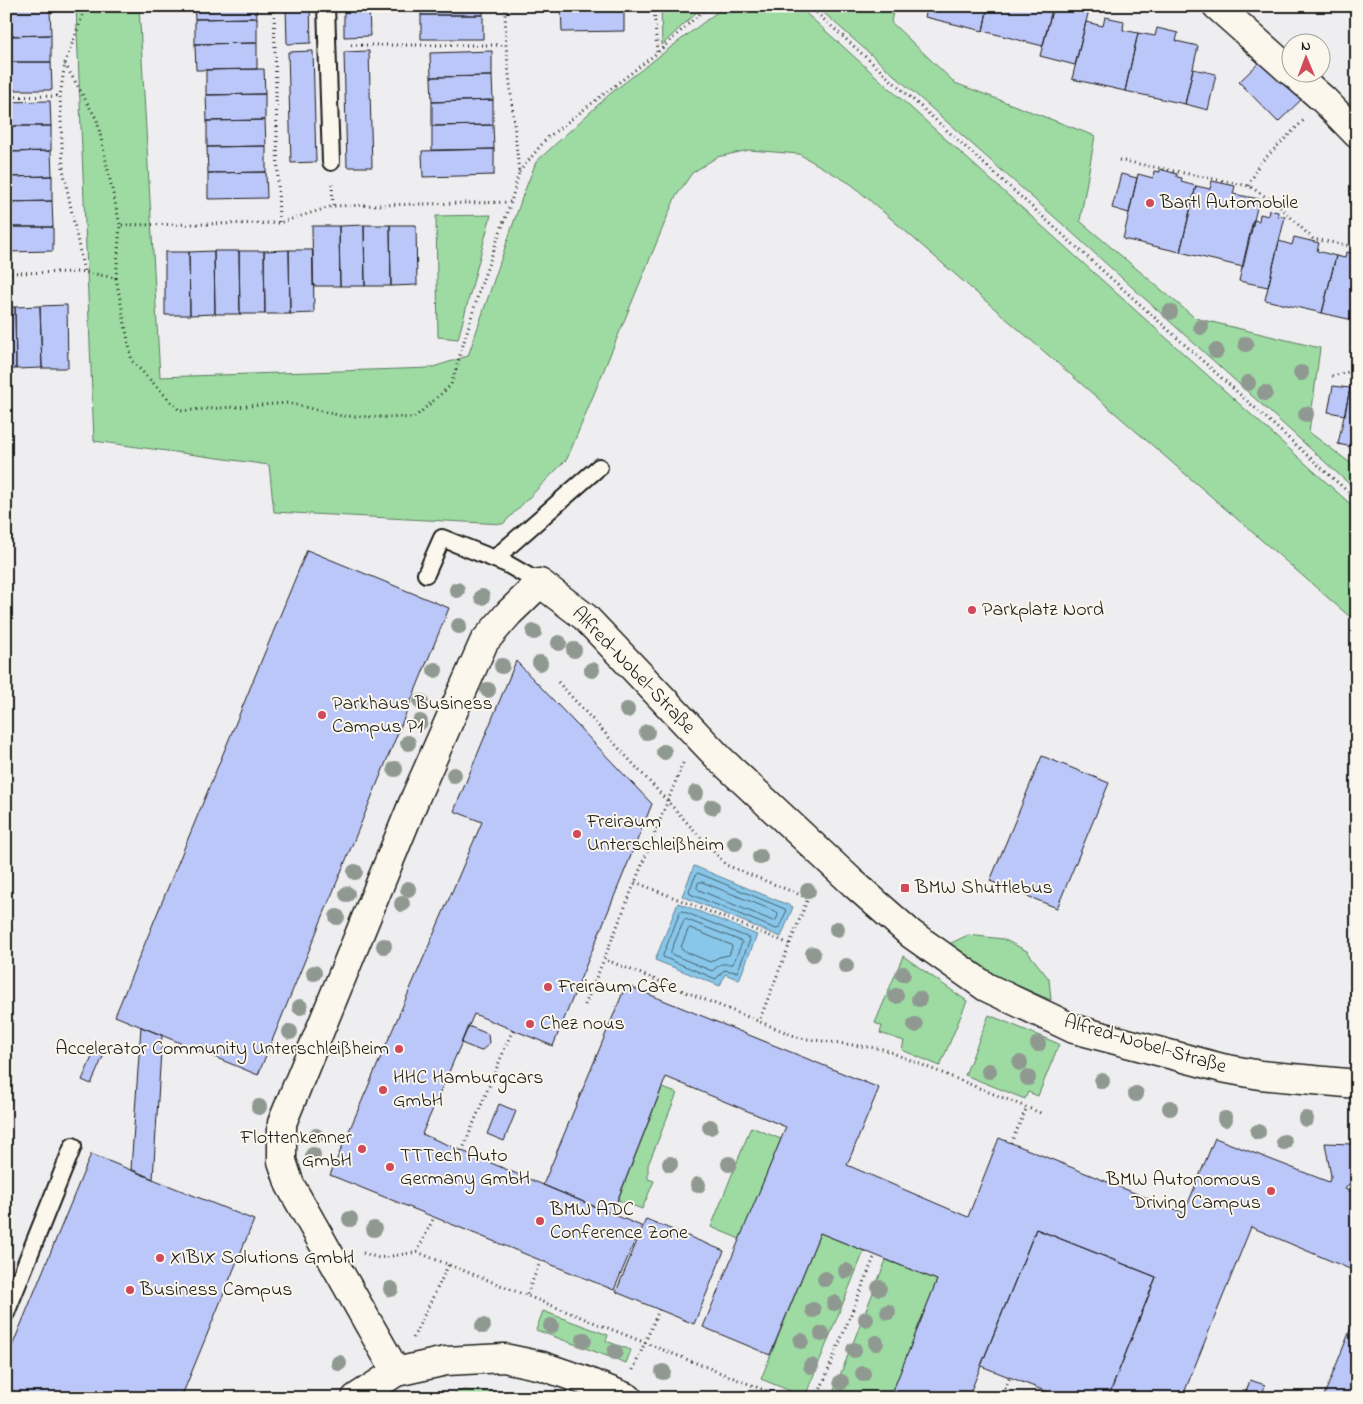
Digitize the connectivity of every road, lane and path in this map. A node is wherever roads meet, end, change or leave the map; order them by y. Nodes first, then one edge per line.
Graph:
1 (86, 6) edge
2 (274, 6) edge
3 (326, 6) edge
4 (505, 6) edge
5 (654, 6) edge
6 (708, 6) edge
7 (809, 6) edge
8 (1217, 6) edge
9 (327, 45) junction
10 (506, 45) junction
11 (657, 53) junction
12 (1280, 62) edge
13 (65, 63) junction
14 (1303, 82) edge
15 (60, 96) junction
16 (6, 97) edge
17 (1324, 100) junction
18 (1357, 134) edge
19 (1119, 160) dead end
20 (331, 162) dead end
21 (519, 172) junction
22 (1249, 186) junction
23 (511, 202) junction
24 (279, 223) junction
25 (120, 225) junction
26 (1357, 247) edge
27 (84, 272) junction
28 (6, 273) edge
29 (116, 278) junction
30 (1357, 370) edge
31 (1332, 376) dead end
32 (599, 467) dead end
33 (1357, 500) edge
34 (494, 559) junction
35 (426, 574) dead end
36 (540, 583) junction
37 (558, 682) dead end
38 (695, 734) junction
39 (667, 802) junction
40 (635, 882) junction
41 (790, 944) junction
42 (604, 959) junction
43 (585, 1006) dead end
44 (759, 1022) junction
45 (513, 1029) dead end
46 (1357, 1084) edge
47 (1027, 1108) junction
48 (1044, 1114) dead end
49 (1011, 1143) dead end
50 (73, 1146) dead end
51 (462, 1151) dead end
52 (434, 1217) dead end
53 (326, 1250) junction
54 (417, 1252) junction
55 (875, 1255) dead end
56 (541, 1260) dead end
57 (448, 1264) junction
58 (527, 1294) junction
59 (659, 1310) dead end
60 (6, 1313) edge
61 (645, 1342) junction
62 (633, 1370) dead end
63 (396, 1372) junction
64 (1010, 1377) dead end
65 (356, 1398) edge
66 (628, 1398) edge
67 (784, 1398) edge
68 (817, 1398) edge
69 (1000, 1398) edge

1 - 13 path
2 - 24 path
3 - 9 lane
4 - 10 path
5 - 11 path
6 - 11 path
7 - 33 path
8 - 12 street
9 - 10 path
9 - 20 lane
10 - 21 path
11 - 21 path
13 - 15 path
13 - 25 path
14 - 17 street
15 - 16 path
15 - 27 path
17 - 18 street
17 - 22 path
19 - 22 path
21 - 23 path
22 - 26 path
23 - 24 path
23 - 29 path
24 - 25 path
25 - 29 path
27 - 28 path
27 - 29 path
30 - 31 path
32 - 34 lane
34 - 35 lane
34 - 36 lane
36 - 38 street, Alfred-Nobel-Straße
36 - 53 street
37 - 39 path
38 - 39 path
38 - 46 street, Alfred-Nobel-Straße
39 - 40 path
39 - 41 path
40 - 41 path
40 - 42 path
41 - 44 path
42 - 43 path
42 - 44 path
44 - 47 path
45 - 51 path
47 - 48 path
47 - 49 path
50 - 60 lane
52 - 54 path
53 - 54 path
53 - 63 street
54 - 57 path
55 - 68 path
56 - 58 path
57 - 58 path
57 - 63 path
58 - 61 path
59 - 61 path
61 - 62 path
61 - 67 path
63 - 65 street
63 - 66 street
64 - 69 path

